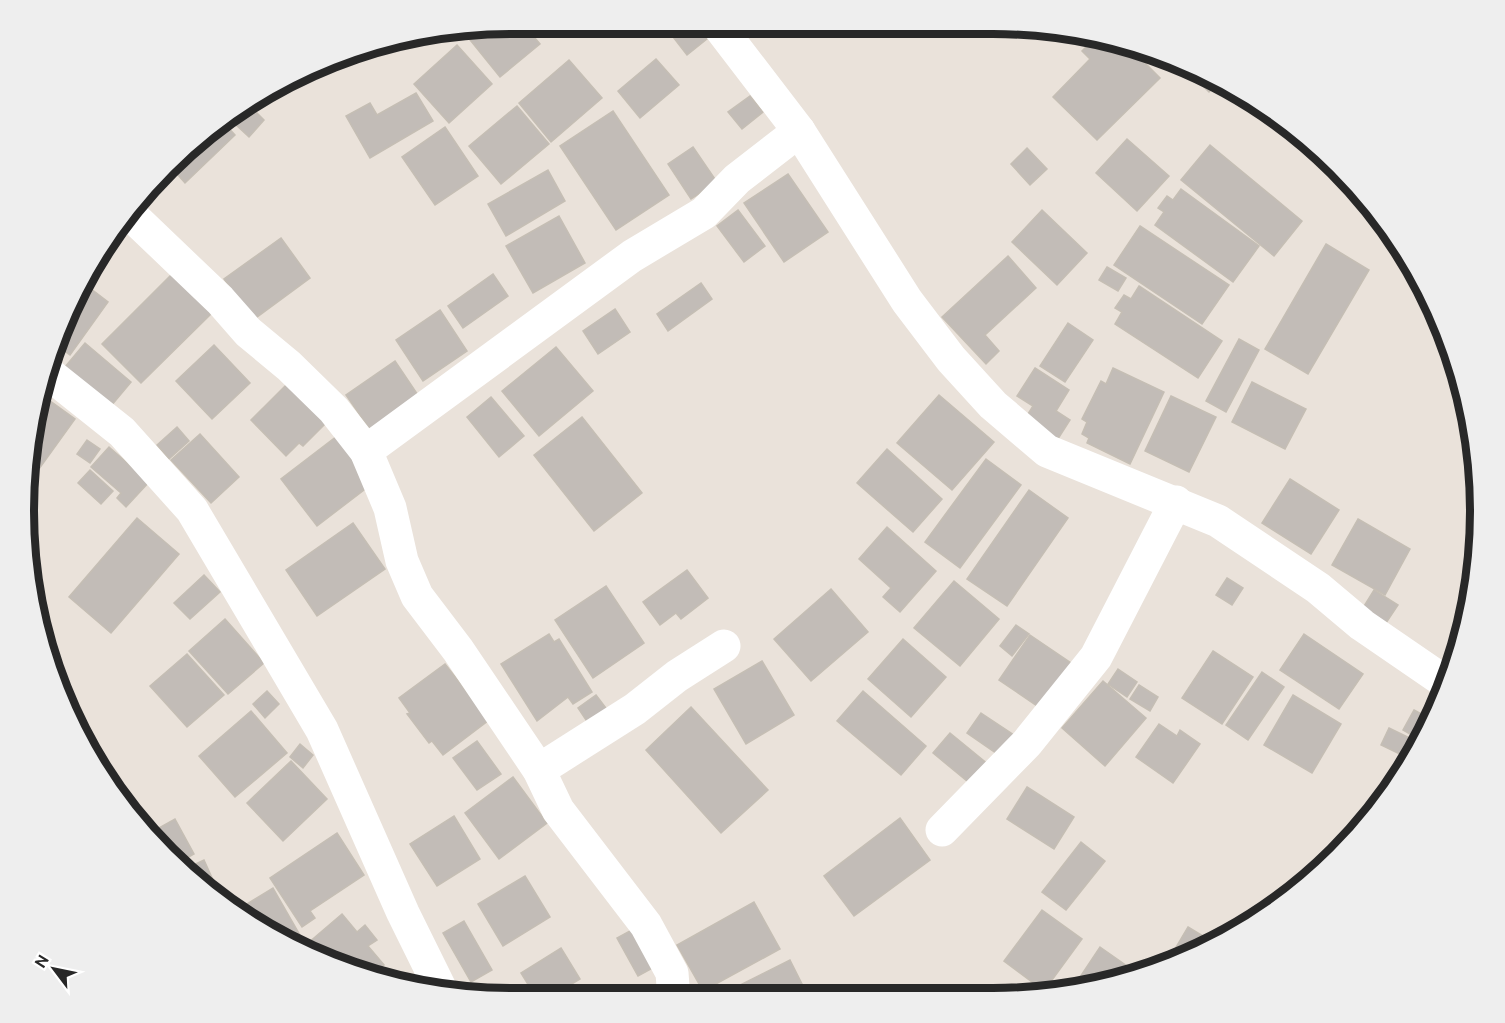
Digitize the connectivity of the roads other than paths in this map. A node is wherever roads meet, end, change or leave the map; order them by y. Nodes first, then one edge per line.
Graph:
1 (725, 34) edge
2 (799, 131) junction
3 (135, 219) edge
4 (54, 378) edge
5 (366, 451) junction
6 (1176, 502) junction
7 (724, 646) dead end
8 (1440, 678) edge
9 (539, 770) junction
10 (942, 830) dead end
11 (437, 982) edge
12 (673, 988) edge

1 - 2 street
2 - 5 street
2 - 6 street
3 - 5 street
4 - 11 street
5 - 9 street
6 - 8 street
6 - 10 street
7 - 9 street
9 - 12 street

